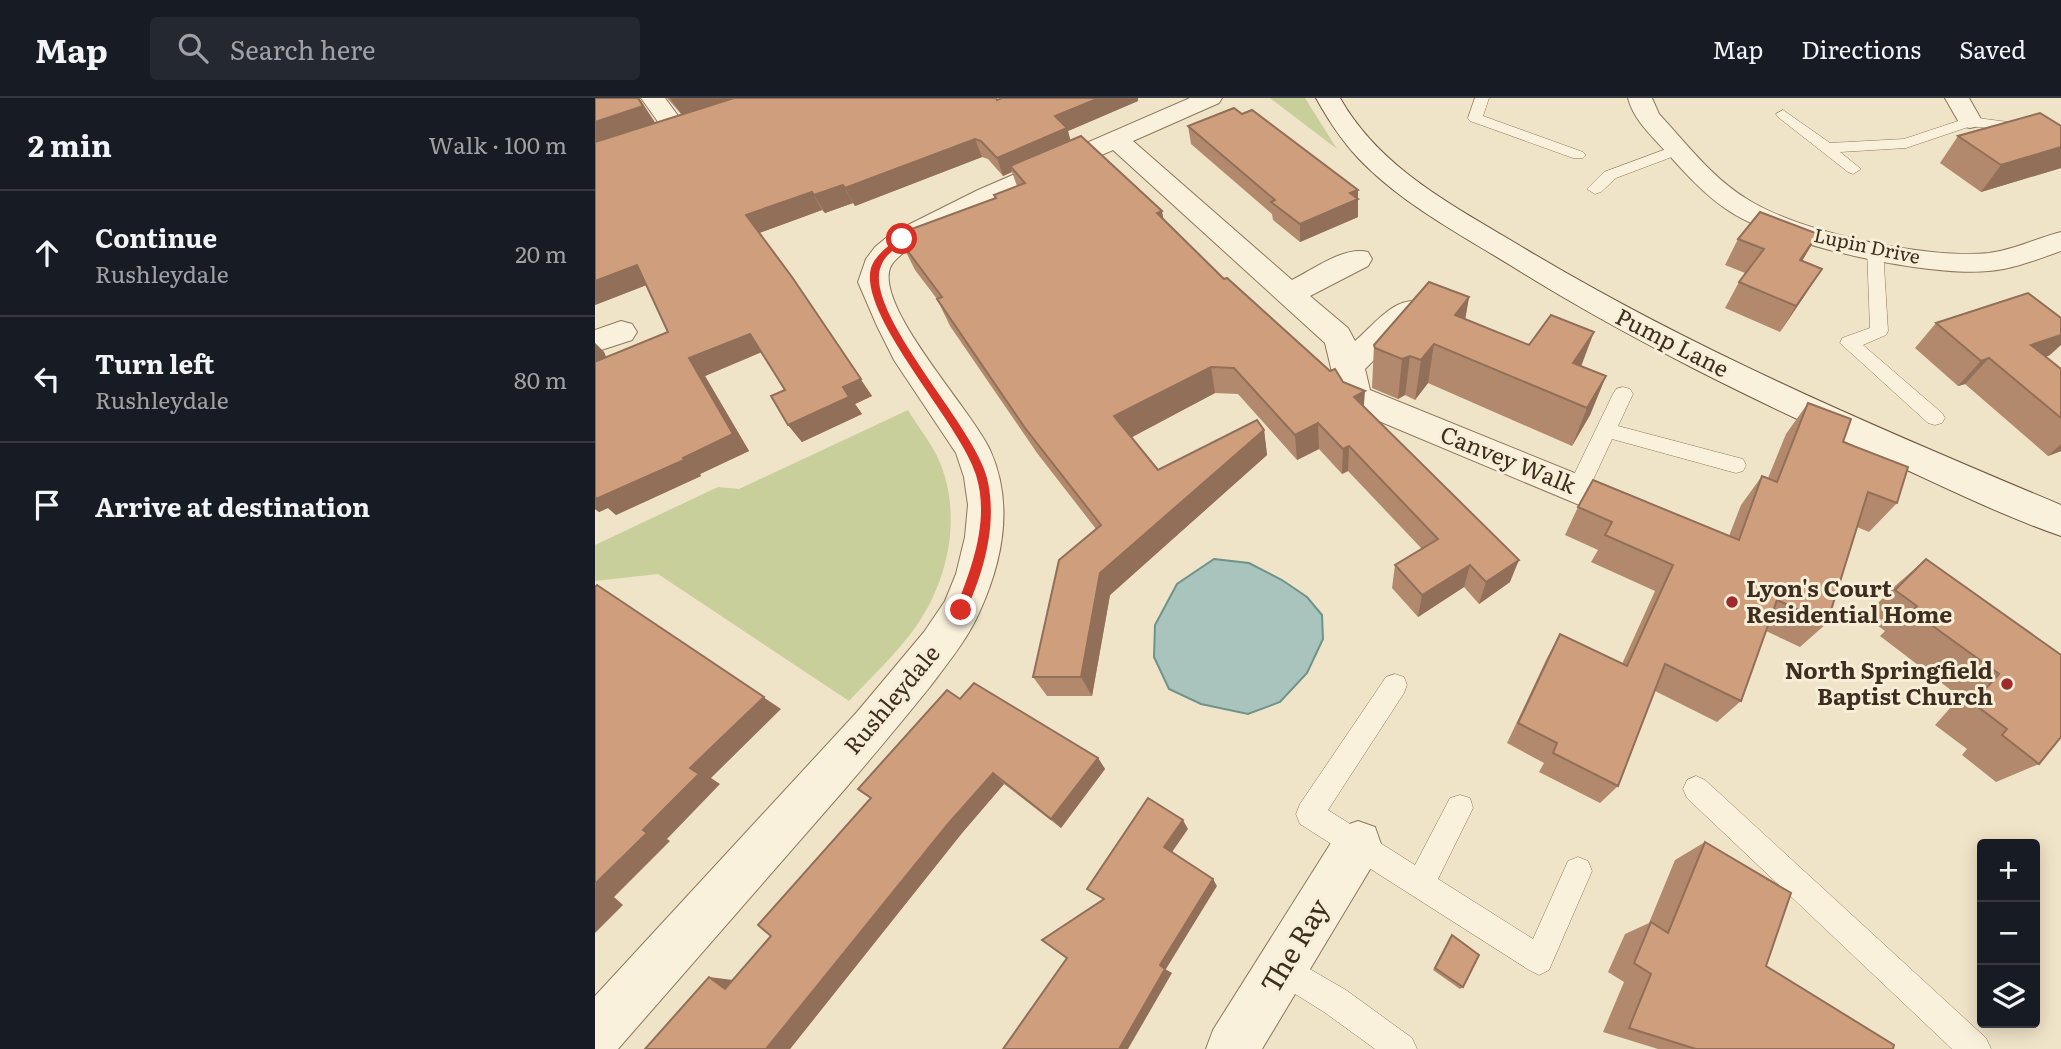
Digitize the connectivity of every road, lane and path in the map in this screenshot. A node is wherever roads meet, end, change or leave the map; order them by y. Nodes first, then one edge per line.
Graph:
1 (653, 98) edge
2 (1210, 98) edge
3 (1328, 98) edge
4 (1482, 98) edge
5 (1640, 98) edge
6 (1957, 98) edge
7 (1783, 114) dead end
8 (701, 119) edge
9 (1969, 121) junction
10 (2061, 133) edge
11 (1116, 140) junction
12 (1825, 148) junction
13 (1680, 149) junction
14 (1579, 155) dead end
15 (1853, 169) dead end
16 (1595, 189) dead end
17 (2061, 241) edge
18 (1875, 249) junction
19 (1358, 259) dead end
20 (1291, 293) junction
21 (1410, 309) edge
22 (1348, 366) junction
23 (1623, 394) dead end
24 (1935, 418) dead end
25 (1606, 430) junction
26 (1736, 465) dead end
27 (1578, 489) junction
28 (2061, 520) edge
29 (1665, 525) edge
30 (1395, 685) dead end
31 (1696, 789) dead end
32 (1460, 808) dead end
33 (1358, 844) junction
34 (1579, 871) dead end
35 (1420, 884) junction
36 (1282, 968) junction
37 (595, 1035) edge
38 (1232, 1049) edge
39 (1401, 1049) edge
40 (1975, 1049) edge

1 - 8 street
2 - 11 street, Rushleydale
3 - 28 street, Pump Lane
4 - 14 lane
5 - 13 street, Lupin Drive
6 - 9 street
7 - 12 lane
9 - 10 lane
9 - 12 lane
11 - 20 street, Canvey Walk
11 - 37 street, Rushleydale
12 - 15 lane
13 - 16 lane
13 - 18 street, Lupin Drive
17 - 18 street, Lupin Drive
18 - 24 lane
19 - 20 street
20 - 22 street, Canvey Walk
21 - 22 street
22 - 27 street, Canvey Walk
23 - 25 lane
25 - 26 lane
25 - 27 lane
27 - 29 street, Canvey Walk
30 - 33 lane
31 - 40 lane
32 - 35 lane
33 - 35 lane
33 - 36 street, The Ray
34 - 35 lane
36 - 38 street, The Ray
36 - 39 lane

